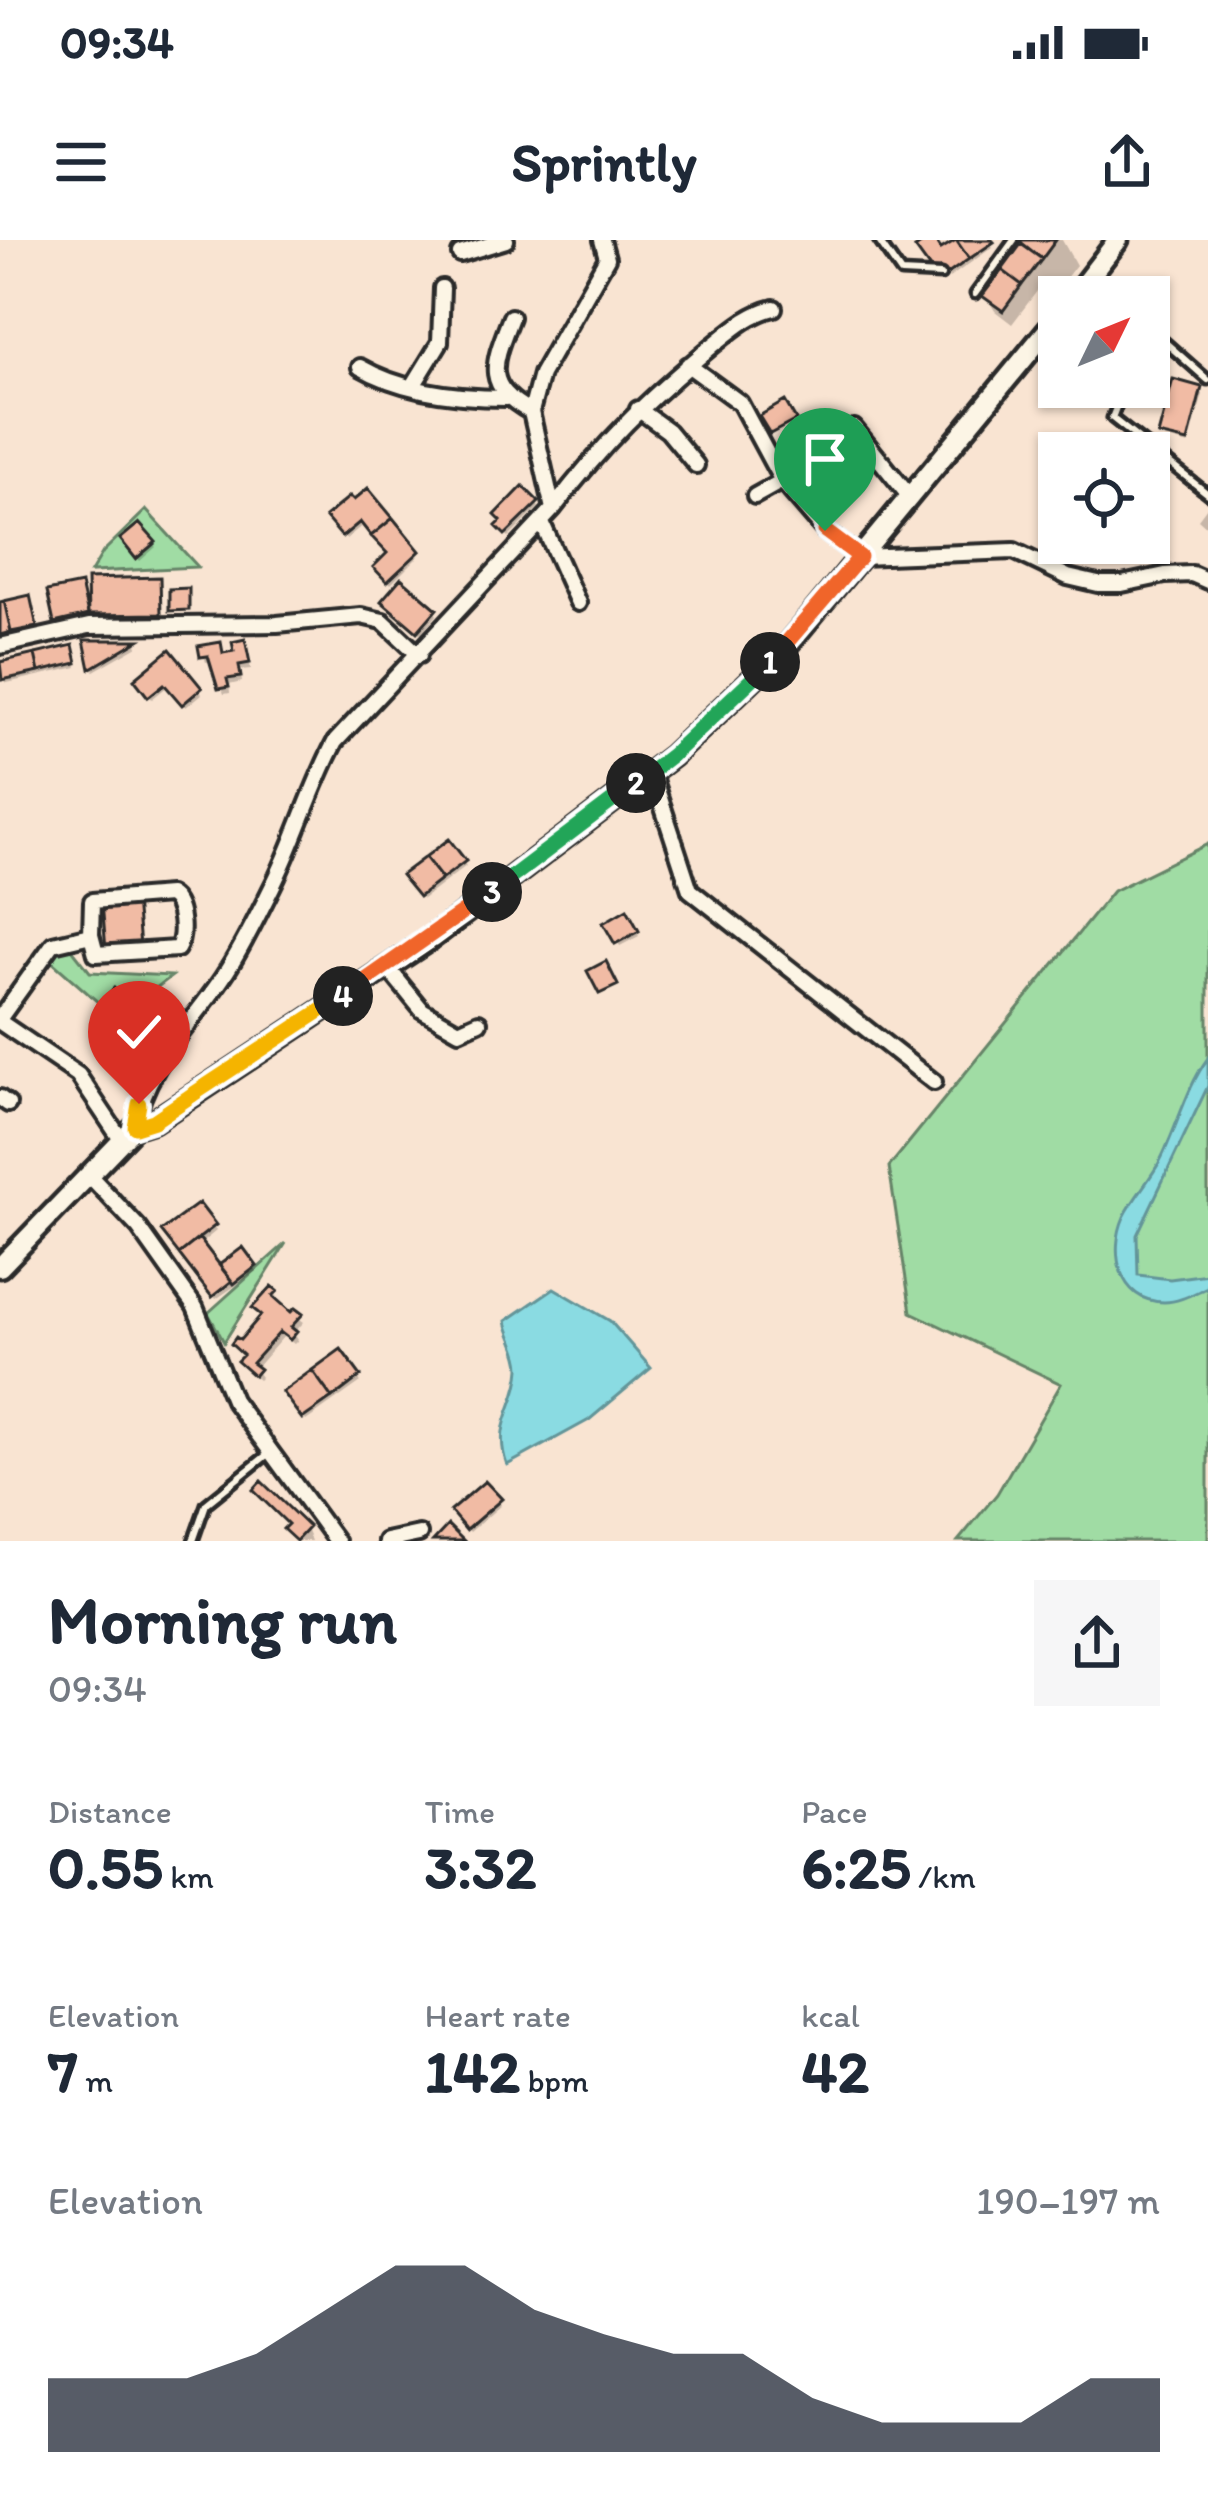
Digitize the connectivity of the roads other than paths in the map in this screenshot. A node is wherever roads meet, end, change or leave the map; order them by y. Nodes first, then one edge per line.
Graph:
1 (506, 240) edge
2 (602, 240) edge
3 (878, 240) edge
4 (1014, 240) edge
5 (1109, 243) edge
6 (460, 254) dead end
7 (940, 275) dead end
8 (1090, 276) edge
9 (442, 288) dead end
10 (975, 294) dead end
11 (774, 308) dead end
12 (511, 317) dead end
13 (1038, 342) edge
14 (1170, 347) edge
15 (688, 365) junction
16 (361, 367) dead end
17 (1208, 380) edge
18 (413, 386) junction
19 (506, 398) junction
20 (1116, 408) edge
21 (638, 409) junction
22 (531, 412) junction
23 (854, 428) dead end
24 (696, 465) dead end
25 (782, 481) junction
26 (1208, 494) edge
27 (755, 496) dead end
28 (910, 497) junction
29 (553, 509) junction
30 (542, 523) junction
31 (860, 557) junction
32 (1208, 581) edge
33 (578, 603) dead end
34 (0, 646) edge
35 (419, 655) junction
36 (651, 771) junction
37 (91, 935) junction
38 (387, 968) junction
39 (0, 1020) edge
40 (479, 1022) dead end
41 (916, 1068) dead end
42 (129, 1134) junction
43 (88, 1174) junction
44 (0, 1267) edge
45 (270, 1452) junction
46 (419, 1534) dead end
47 (193, 1541) edge
48 (336, 1541) edge
49 (386, 1541) edge

1 - 6 street
2 - 22 street
3 - 7 lane
4 - 10 lane
5 - 8 street
9 - 18 street
11 - 15 street
12 - 19 street
13 - 28 street
14 - 17 lane
15 - 21 street
15 - 25 street
16 - 18 street
18 - 19 street
19 - 22 street
20 - 26 lane
21 - 24 street
21 - 29 street
22 - 29 street
23 - 28 street
25 - 27 street
25 - 31 street
28 - 31 street
29 - 30 street
30 - 33 street
30 - 35 street
31 - 32 street
31 - 36 street
34 - 35 street
35 - 42 street
36 - 38 street
36 - 41 street
37 - 37 street
37 - 39 street
38 - 40 street
38 - 42 street
39 - 42 street
42 - 43 street
43 - 44 street
43 - 45 street
45 - 47 lane
45 - 48 street
46 - 49 street

